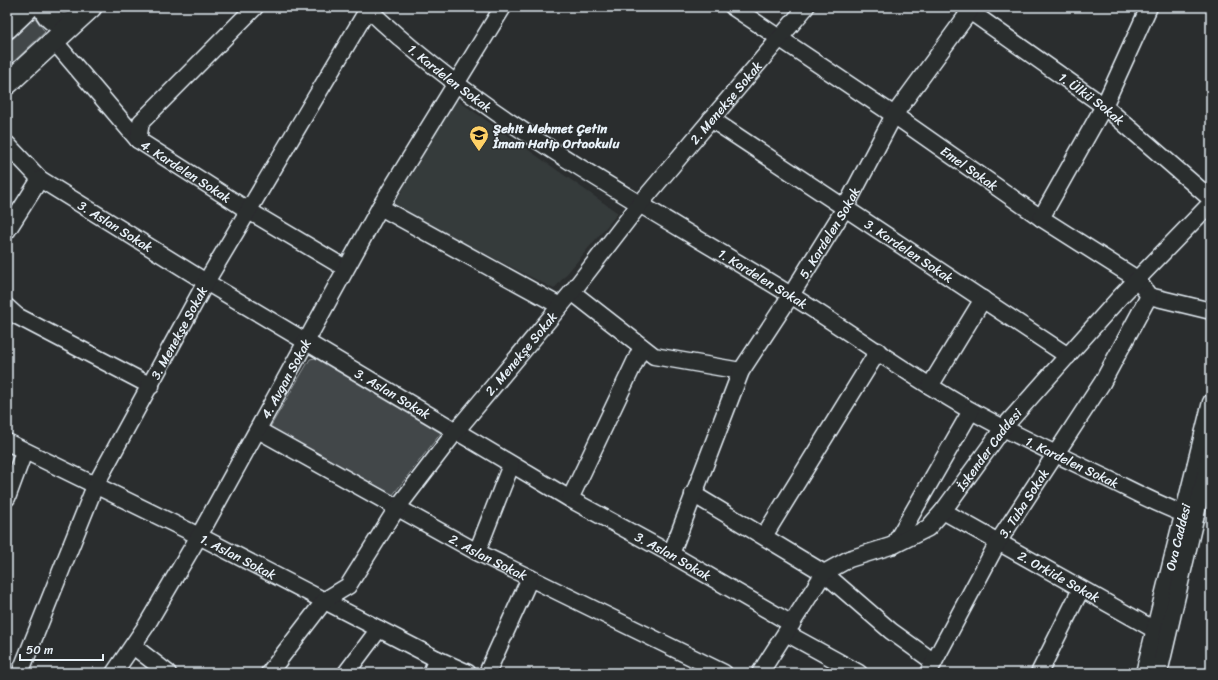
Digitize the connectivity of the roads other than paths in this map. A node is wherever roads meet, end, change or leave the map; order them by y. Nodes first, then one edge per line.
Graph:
1 (29, 7) edge
2 (44, 7) edge
3 (255, 7) edge
4 (503, 7) edge
5 (733, 7) edge
6 (806, 7) edge
7 (1149, 7) edge
8 (367, 8) edge
9 (85, 10) edge
10 (975, 11) edge
11 (7, 28) edge
12 (780, 39) junction
13 (54, 41) junction
14 (455, 82) junction
15 (7, 84) edge
16 (1104, 106) junction
17 (894, 115) junction
18 (711, 119) junction
19 (138, 140) junction
20 (7, 144) edge
21 (40, 179) junction
22 (1211, 199) edge
23 (1211, 203) edge
24 (639, 205) junction
25 (380, 207) junction
26 (845, 208) junction
27 (249, 211) junction
28 (1041, 218) junction
29 (7, 231) edge
30 (345, 268) junction
31 (1137, 279) junction
32 (206, 282) junction
33 (572, 292) junction
34 (791, 295) junction
35 (1150, 296) junction
36 (983, 299) junction
37 (560, 306) junction
38 (7, 307) edge
39 (1211, 311) edge
40 (305, 341) junction
41 (642, 347) junction
42 (878, 351) junction
43 (1068, 356) junction
44 (741, 371) junction
45 (151, 386) junction
46 (930, 386) junction
47 (1211, 402) edge
48 (971, 411) junction
49 (1004, 427) junction
50 (258, 430) junction
51 (456, 431) junction
52 (7, 442) edge
53 (24, 452) junction
54 (1055, 454) junction
55 (1210, 458) edge
56 (511, 465) junction
57 (95, 486) junction
58 (693, 494) junction
59 (7, 498) edge
60 (570, 499) junction
61 (398, 508) junction
62 (943, 511) junction
63 (1189, 516) junction
64 (199, 536) junction
65 (764, 536) junction
66 (998, 542) junction
67 (894, 544) junction
68 (477, 552) junction
69 (671, 554) junction
70 (824, 573) junction
71 (530, 578) junction
72 (1081, 589) junction
73 (325, 600) junction
74 (789, 628) junction
75 (380, 629) junction
76 (1155, 630) junction
77 (133, 646) junction
78 (7, 666) edge
79 (434, 666) edge
80 (931, 667) edge
81 (856, 672) edge
82 (19, 673) edge
83 (114, 673) edge
84 (168, 673) edge
85 (269, 673) edge
86 (346, 673) edge
87 (468, 673) edge
88 (487, 673) edge
89 (724, 673) edge
90 (760, 673) edge
91 (1039, 673) edge
92 (1144, 673) edge
93 (1159, 673) edge

1 - 11 main road
2 - 9 main road
3 - 19 street
4 - 14 street, 4. Avgan Sokak
5 - 12 street, Emel Sokak
6 - 12 street, 2. Menekşe Sokak
7 - 16 street
8 - 14 street, 1. Kardelen Sokak
8 - 27 street, 3. Menekşe Sokak
9 - 13 main road
10 - 16 street, 1. Ülkü Sokak
10 - 17 street, 5. Kardelen Sokak
12 - 17 street, Emel Sokak
12 - 18 street, 2. Menekşe Sokak
13 - 15 main road
13 - 19 street, 4. Kardelen Sokak
14 - 24 street, 1. Kardelen Sokak
14 - 25 street, 4. Avgan Sokak
16 - 22 street, 1. Ülkü Sokak
16 - 28 street
17 - 26 street, 5. Kardelen Sokak
17 - 28 street, Emel Sokak
18 - 24 street, 2. Menekşe Sokak
18 - 26 street, 3. Kardelen Sokak
19 - 27 street, 4. Kardelen Sokak
20 - 21 street, 3. Aslan Sokak
21 - 29 street
21 - 32 street, 3. Aslan Sokak
23 - 31 street, İskender Caddesi
24 - 33 street, 2. Menekşe Sokak
24 - 34 street, 1. Kardelen Sokak
25 - 30 street, 4. Avgan Sokak
25 - 37 street
26 - 34 street, 5. Kardelen Sokak
26 - 36 street, 3. Kardelen Sokak
27 - 30 street, 4. Kardelen Sokak
27 - 32 street, 3. Menekşe Sokak
28 - 31 street, Emel Sokak
30 - 40 street, 4. Avgan Sokak
31 - 35 street, Emel Sokak
31 - 43 street, İskender Caddesi
32 - 40 street, 3. Aslan Sokak
32 - 45 street, 3. Menekşe Sokak
33 - 37 street, 2. Menekşe Sokak
33 - 41 street
34 - 42 street, 1. Kardelen Sokak
34 - 44 street, 5. Kardelen Sokak
35 - 39 street
35 - 54 street, 3. Tuba Sokak
36 - 43 street, 3. Kardelen Sokak
36 - 46 street
37 - 51 street, 2. Menekşe Sokak
38 - 45 street
40 - 50 street, 4. Avgan Sokak
40 - 51 street, 3. Aslan Sokak
41 - 44 street
41 - 60 street
42 - 46 street, 1. Kardelen Sokak
42 - 65 street
43 - 49 street, İskender Caddesi
44 - 58 street, 5. Kardelen Sokak
45 - 57 street, 3. Menekşe Sokak
46 - 48 street, 1. Kardelen Sokak
47 - 63 street, Ova Caddesi
48 - 49 street, 1. Kardelen Sokak
48 - 67 street
49 - 54 street, 1. Kardelen Sokak
49 - 62 street, İskender Caddesi
50 - 61 street, 2. Aslan Sokak
50 - 64 street, 4. Avgan Sokak
51 - 56 street, 3. Aslan Sokak
51 - 61 street, 2. Menekşe Sokak
52 - 53 street, 1. Aslan Sokak
53 - 57 street, 1. Aslan Sokak
53 - 59 street
54 - 63 street, 1. Kardelen Sokak
54 - 66 street, 3. Tuba Sokak
55 - 63 street, Ova Caddesi
56 - 60 street, 3. Aslan Sokak
56 - 68 street
57 - 64 street, 1. Aslan Sokak
57 - 82 street, 3. Menekşe Sokak
58 - 65 street
58 - 69 street, 5. Kardelen Sokak
60 - 69 street, 3. Aslan Sokak
61 - 68 street, 2. Aslan Sokak
61 - 73 street, 2. Menekşe Sokak
62 - 66 street, 2. Orkide Sokak
62 - 67 street, İskender Caddesi
63 - 76 street, Ova Caddesi
63 - 93 street, Ova Caddesi
64 - 73 street, 1. Aslan Sokak
64 - 77 street, 4. Avgan Sokak
65 - 70 street
66 - 72 street, 2. Orkide Sokak
66 - 80 street, 3. Tuba Sokak
67 - 70 street, İskender Caddesi
68 - 71 street, 2. Aslan Sokak
69 - 74 street, 3. Aslan Sokak
70 - 74 street, İskender Caddesi
70 - 80 street
71 - 88 street
71 - 89 street, 2. Aslan Sokak
72 - 76 street, 2. Orkide Sokak
72 - 91 street
73 - 75 street, 1. Aslan Sokak
73 - 85 street, 2. Menekşe Sokak
74 - 81 street, 3. Aslan Sokak
74 - 90 street, İskender Caddesi
75 - 79 street, 1. Aslan Sokak
75 - 86 street
76 - 92 street, Ova Caddesi
77 - 83 street, 4. Avgan Sokak
77 - 84 street
78 - 82 street
79 - 87 street, 1. Aslan Sokak

